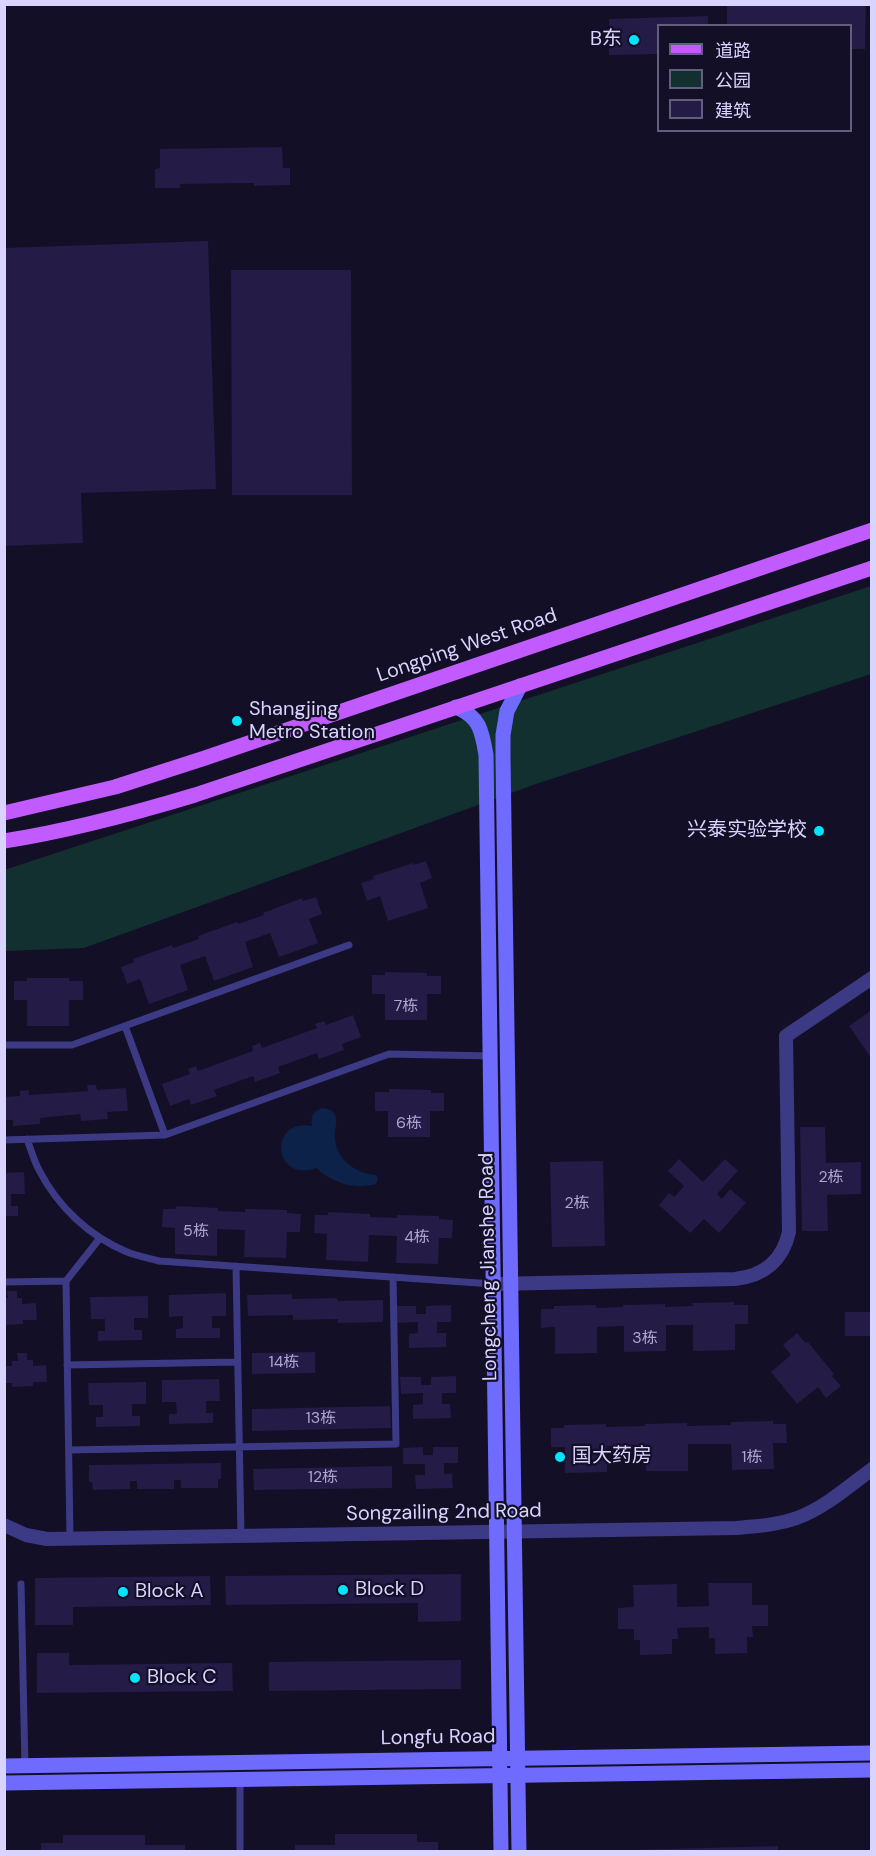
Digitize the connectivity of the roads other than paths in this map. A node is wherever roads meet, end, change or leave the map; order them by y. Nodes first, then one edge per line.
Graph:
1 (872, 530) edge
2 (872, 568) edge
3 (520, 686) junction
4 (456, 707) junction
5 (4, 813) edge
6 (4, 841) edge
7 (350, 945) dead end
8 (872, 978) edge
9 (125, 1026) junction
10 (4, 1045) edge
11 (490, 1056) junction
12 (507, 1056) junction
13 (165, 1135) junction
14 (27, 1139) junction
15 (4, 1140) edge
16 (100, 1238) junction
17 (236, 1266) junction
18 (393, 1277) junction
19 (66, 1281) junction
20 (4, 1282) edge
21 (511, 1283) junction
22 (493, 1284) junction
23 (238, 1362) junction
24 (67, 1365) junction
25 (240, 1447) junction
26 (69, 1450) junction
27 (872, 1469) edge
28 (4, 1525) edge
29 (496, 1532) junction
30 (514, 1532) junction
31 (241, 1536) junction
32 (70, 1539) junction
33 (21, 1584) dead end
34 (872, 1753) edge
35 (499, 1758) junction
36 (518, 1758) junction
37 (4, 1766) edge
38 (24, 1766) junction
39 (872, 1770) edge
40 (518, 1775) junction
41 (500, 1776) junction
42 (240, 1779) junction
43 (4, 1783) edge
44 (25, 1783) junction
45 (240, 1851) edge
46 (501, 1851) edge
47 (519, 1851) edge

1 - 5 main road, Longping West Road
2 - 3 main road
3 - 4 main road
3 - 12 street, Longcheng Jianshe Road
4 - 6 main road
4 - 11 street, Longcheng Jianshe Road
7 - 9 lane
8 - 21 street
9 - 10 lane
9 - 13 lane
11 - 12 lane
11 - 13 lane
11 - 22 street, Longcheng Jianshe Road
12 - 21 street, Longcheng Jianshe Road
13 - 14 lane
14 - 15 lane
14 - 16 lane
16 - 17 lane
16 - 19 lane
17 - 18 lane
17 - 23 lane
18 - 22 lane
18 - 25 lane
19 - 20 lane
19 - 24 lane
21 - 22 street
21 - 30 street, Longcheng Jianshe Road
22 - 29 street, Longcheng Jianshe Road
23 - 24 lane
23 - 25 lane
24 - 26 lane
25 - 26 lane
25 - 31 lane
26 - 32 lane
27 - 30 street, Songzailing 2nd Road
28 - 32 street, Songzailing 2nd Road
29 - 30 street, Songzailing 2nd Road
29 - 31 street, Songzailing 2nd Road
29 - 35 street, Longcheng Jianshe Road
30 - 36 street, Longcheng Jianshe Road
31 - 32 street, Songzailing 2nd Road
33 - 38 lane
34 - 36 street, Longfu Road
35 - 36 street, Longfu Road
35 - 38 street, Longfu Road
35 - 41 street, Longcheng Jianshe Road
36 - 40 street, Longcheng Jianshe Road
37 - 38 street, Longfu Road
38 - 44 lane
39 - 40 street, Longfu Road
40 - 41 street, Longfu Road
40 - 47 street, Longcheng Jianshe Road
41 - 42 street, Longfu Road
41 - 46 street, Longcheng Jianshe Road
42 - 44 street, Longfu Road
42 - 45 lane
43 - 44 street, Longfu Road

